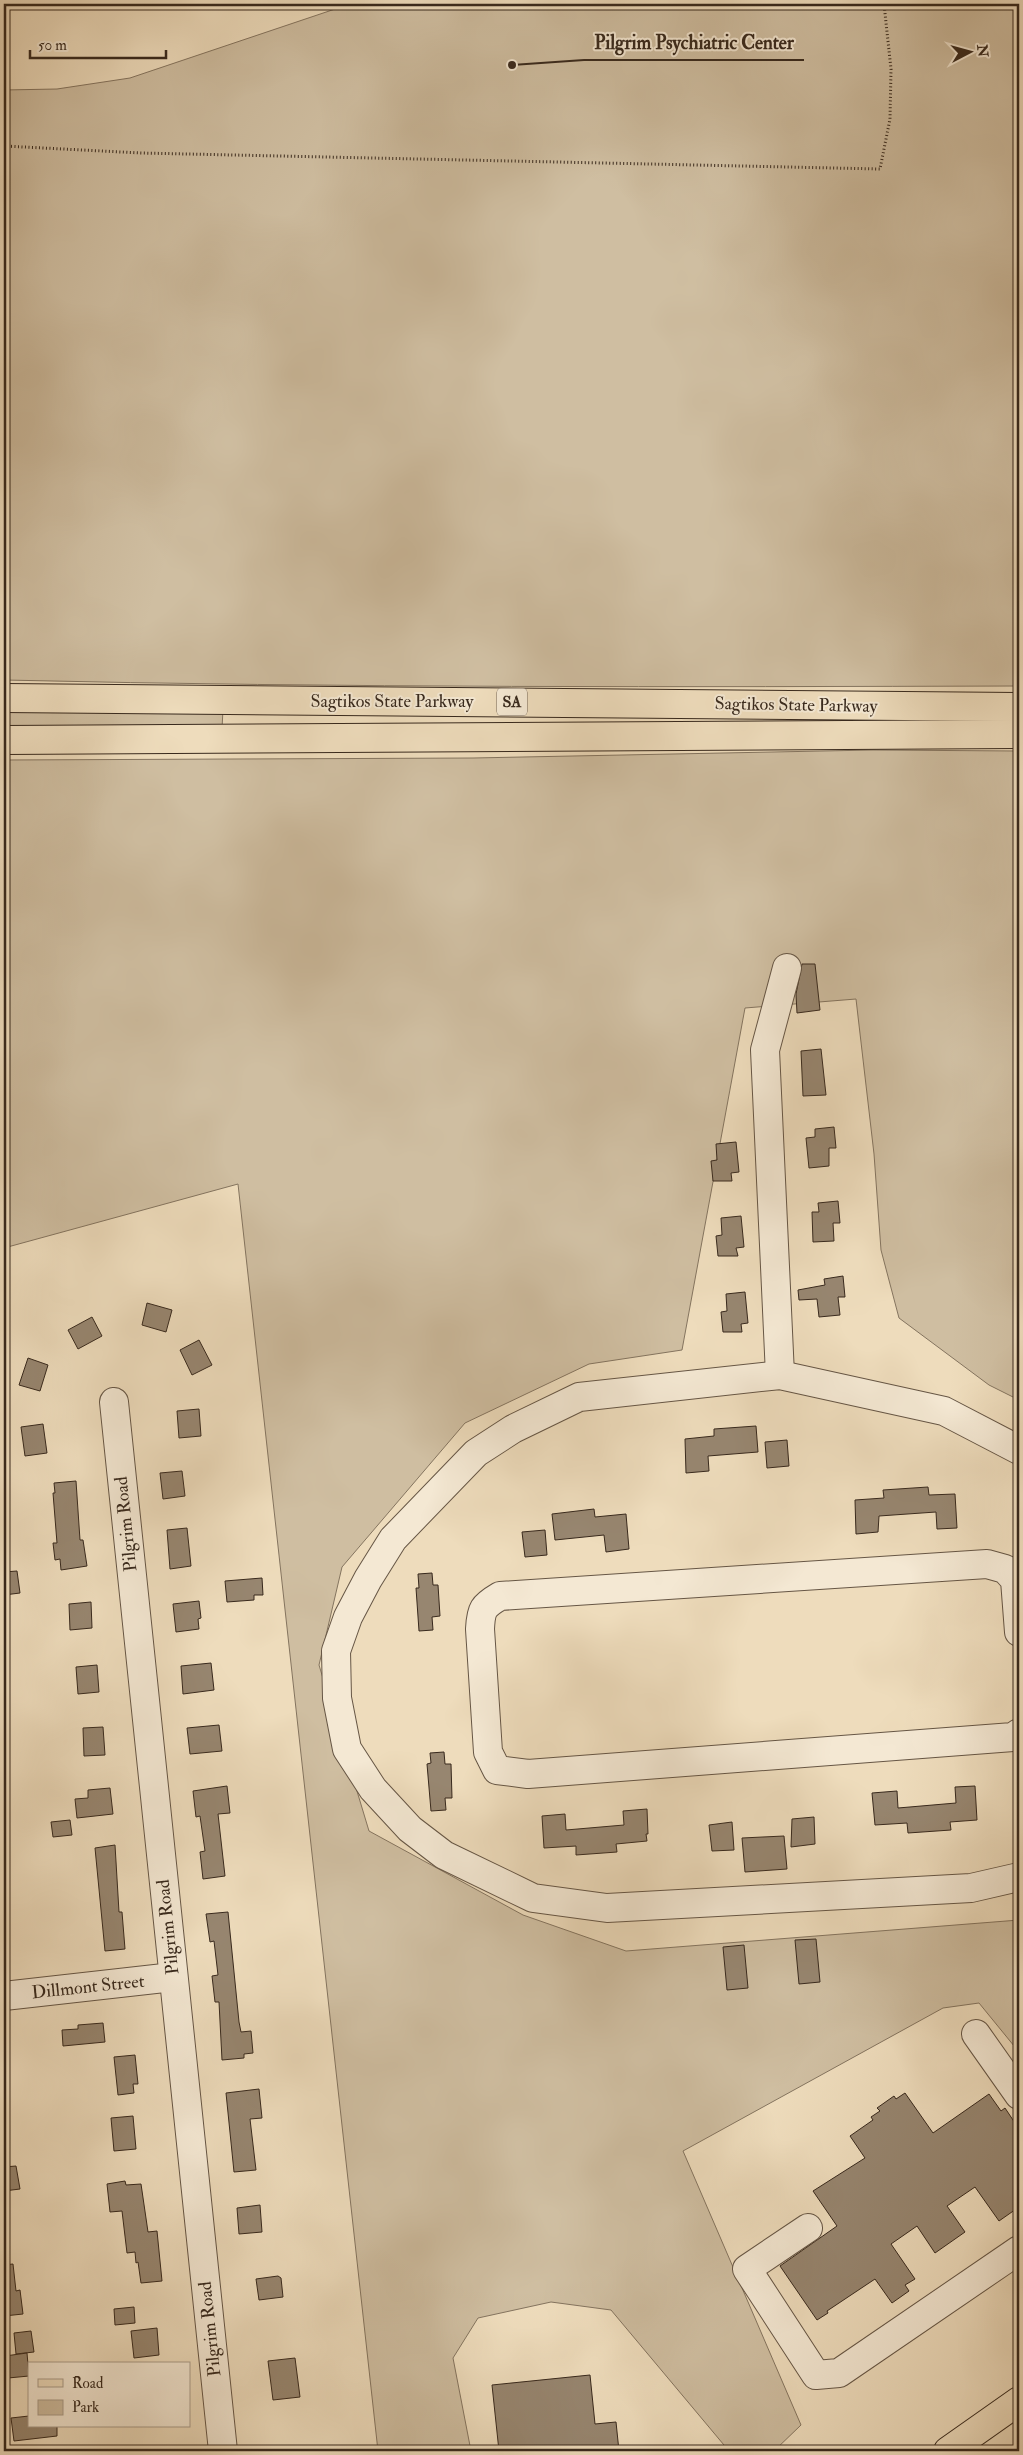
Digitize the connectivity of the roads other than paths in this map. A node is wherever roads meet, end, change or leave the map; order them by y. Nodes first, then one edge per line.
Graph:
1 (4, 698) edge
2 (1019, 707) edge
3 (1019, 734) edge
4 (4, 740) edge
5 (787, 968) dead end
6 (780, 1375) junction
7 (114, 1402) dead end
8 (1019, 1450) edge
9 (1019, 1620) edge
10 (1019, 1733) edge
11 (1019, 1877) edge
12 (173, 1977) junction
13 (4, 1996) edge
14 (976, 2034) dead end
15 (1019, 2095) edge
16 (808, 2228) dead end
17 (1019, 2250) edge
18 (1019, 2401) edge
19 (223, 2451) edge
20 (948, 2451) edge

1 - 2 main road, Sagtikos State Parkway / SA
3 - 4 main road, Sagtikos State Parkway / SA
5 - 6 street
6 - 8 street
6 - 11 street
7 - 12 street, Pilgrim Road
9 - 10 street
12 - 13 street, Dillmont Street
12 - 19 street, Pilgrim Road
14 - 15 street
16 - 17 street
18 - 20 main road

